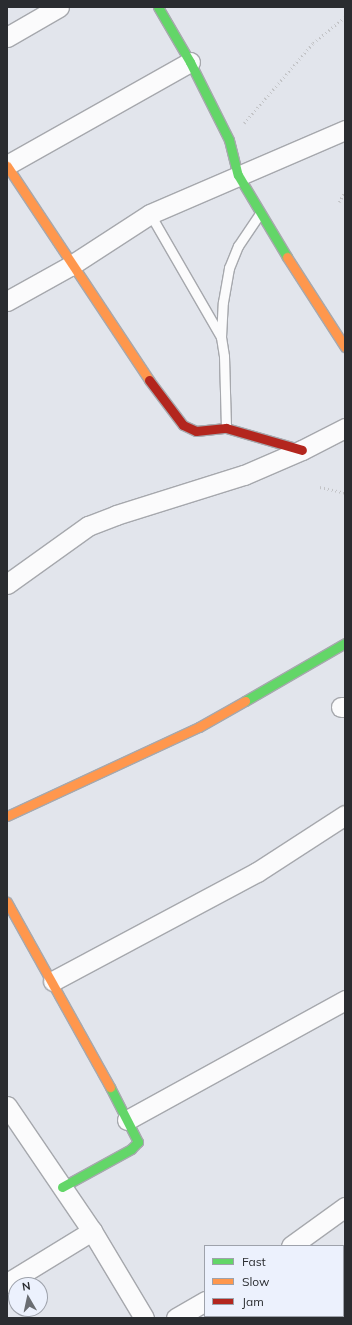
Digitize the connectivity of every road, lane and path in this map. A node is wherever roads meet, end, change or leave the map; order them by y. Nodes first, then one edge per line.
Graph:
1 (59, 7) edge
2 (158, 7) edge
3 (345, 17) edge
4 (7, 37) edge
5 (190, 62) junction
6 (345, 130) edge
7 (229, 140) junction
8 (7, 166) edge
9 (238, 175) junction
10 (345, 191) edge
11 (339, 202) dead end
12 (150, 214) junction
13 (260, 215) junction
14 (70, 266) junction
15 (7, 301) edge
16 (221, 337) junction
17 (345, 347) edge
18 (226, 428) junction
19 (345, 428) edge
20 (302, 450) junction
21 (320, 487) dead end
22 (345, 493) edge
23 (7, 584) edge
24 (345, 642) edge
25 (345, 815) edge
26 (7, 816) edge
27 (7, 902) edge
28 (53, 981) junction
29 (345, 1000) edge
30 (7, 1106) edge
31 (127, 1120) junction
32 (62, 1188) junction
33 (345, 1207) edge
34 (92, 1231) junction
35 (292, 1245) edge
36 (7, 1283) edge
37 (204, 1302) edge
38 (144, 1318) edge
39 (176, 1318) edge

1 - 4 street
2 - 5 street
3 - 7 path
5 - 7 street
5 - 8 street
6 - 9 street
7 - 9 street
8 - 14 street
9 - 12 street
9 - 13 street
10 - 11 path
12 - 14 street
12 - 16 lane
13 - 16 lane
13 - 17 street
14 - 15 street
14 - 18 street
16 - 18 lane
18 - 20 street
19 - 20 street
20 - 23 street
21 - 22 path
24 - 26 street
25 - 28 street
27 - 28 street
28 - 31 street
29 - 31 street
30 - 32 street
31 - 32 street
32 - 34 street
33 - 35 street
34 - 36 street
34 - 38 street
37 - 39 street

